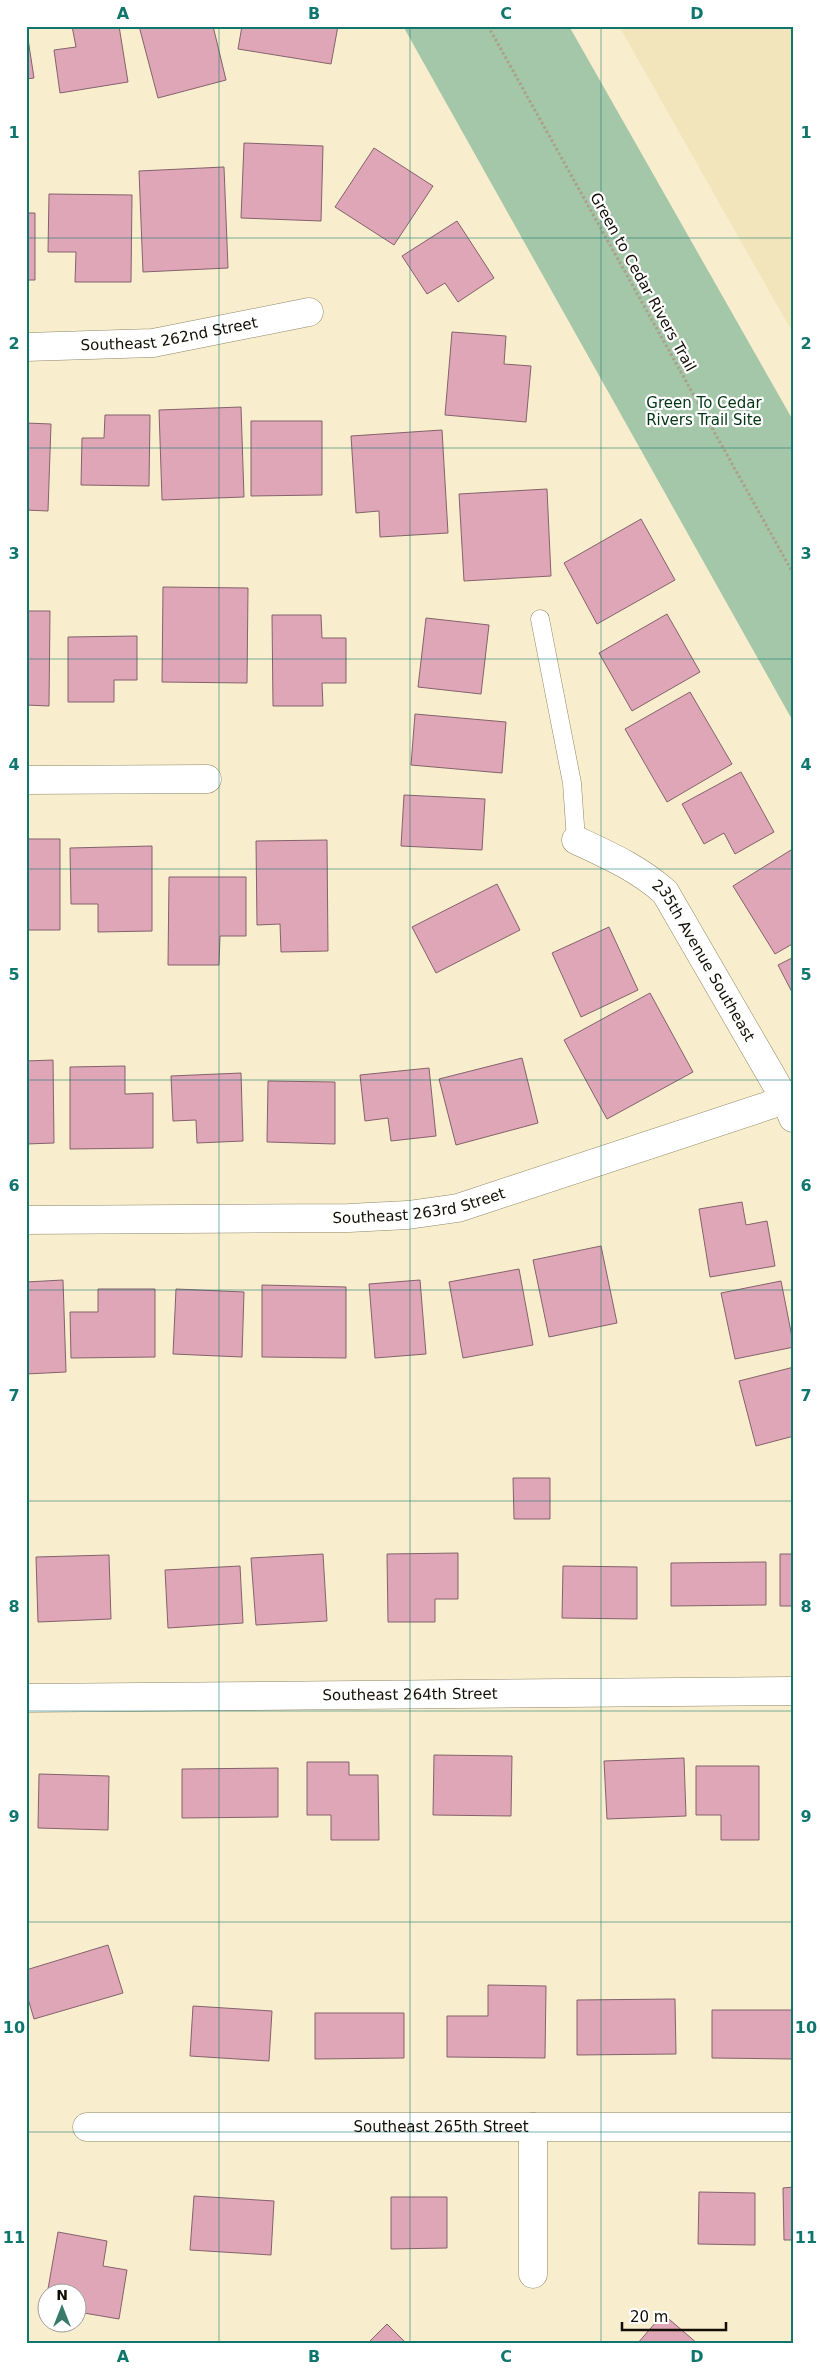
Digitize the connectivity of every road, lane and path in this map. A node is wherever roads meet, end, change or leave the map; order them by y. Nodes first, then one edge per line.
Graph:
1 (488, 26) edge
2 (309, 312) dead end
3 (26, 347) edge
4 (794, 574) edge
5 (540, 619) dead end
6 (207, 779) dead end
7 (26, 780) edge
8 (576, 840) joint
9 (791, 1106) edge
10 (26, 1220) edge
11 (794, 1691) edge
12 (26, 1698) edge
13 (87, 2127) dead end
14 (533, 2127) junction
15 (794, 2127) edge
16 (533, 2274) dead end

1 - 4 path, Green to Cedar Rivers Trail
2 - 3 street, Southeast 262nd Street
5 - 8 lane
6 - 7 street
8 - 9 street, 235th Avenue Southeast
9 - 10 street, Southeast 263rd Street
11 - 12 street, Southeast 264th Street
13 - 14 street, Southeast 265th Street
14 - 15 street, Southeast 265th Street
14 - 16 street

